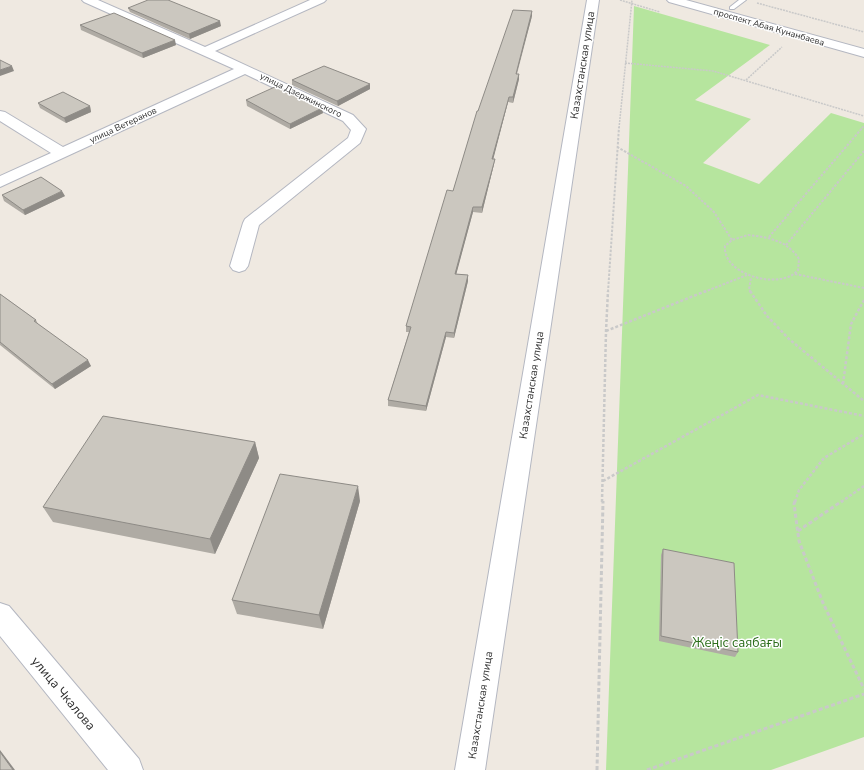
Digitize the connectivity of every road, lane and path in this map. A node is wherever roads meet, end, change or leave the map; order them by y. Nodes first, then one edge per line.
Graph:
1 (320, 0) edge
2 (593, 0) edge
3 (632, 0) edge
4 (673, 0) edge
5 (704, 0) edge
6 (743, 0) edge
7 (94, 1) edge
8 (754, 2) dead end
9 (732, 8) junction
10 (864, 32) edge
11 (864, 44) edge
12 (782, 47) dead end
13 (205, 51) junction
14 (864, 53) edge
15 (625, 64) junction
16 (245, 69) junction
17 (745, 81) junction
18 (0, 115) edge
19 (864, 116) edge
20 (864, 126) edge
21 (617, 147) junction
22 (864, 151) edge
23 (62, 153) junction
24 (0, 182) edge
25 (768, 237) junction
26 (732, 240) junction
27 (786, 245) junction
28 (239, 266) dead end
29 (795, 274) junction
30 (748, 275) junction
31 (751, 277) junction
32 (864, 288) edge
33 (864, 300) edge
34 (606, 331) junction
35 (843, 384) junction
36 (864, 401) edge
37 (864, 416) edge
38 (864, 434) edge
39 (603, 481) junction
40 (864, 486) edge
41 (798, 531) junction
42 (0, 615) edge
43 (864, 689) edge
44 (864, 694) edge
45 (128, 770) edge
46 (470, 770) edge
47 (597, 770) edge
48 (647, 770) edge

1 - 13 street
2 - 46 street, Казахстанская улица
3 - 15 path
4 - 14 street, проспект Абая Кунанбаева
5 - 9 street, проспект Абая Кунанбаева
6 - 9 lane
7 - 13 street, улица Дзержинского
8 - 10 path
9 - 11 street, проспект Абая Кунанбаева
12 - 17 path
13 - 16 street, улица Дзержинского
15 - 17 path
15 - 21 path
16 - 23 street, улица Ветеранов
16 - 28 street, улица Дзержинского
17 - 19 path
18 - 23 street
20 - 25 path
21 - 26 path
21 - 34 path
22 - 27 path
23 - 24 street, улица Ветеранов
25 - 26 path
25 - 27 path
26 - 30 path
27 - 29 path
29 - 31 path
29 - 32 path
30 - 31 path
30 - 34 path
31 - 35 path
33 - 35 path
34 - 39 path
35 - 36 path
37 - 39 path
38 - 41 path
39 - 47 path
40 - 41 path
41 - 43 path
42 - 45 street, улица Чкалова
44 - 48 path

